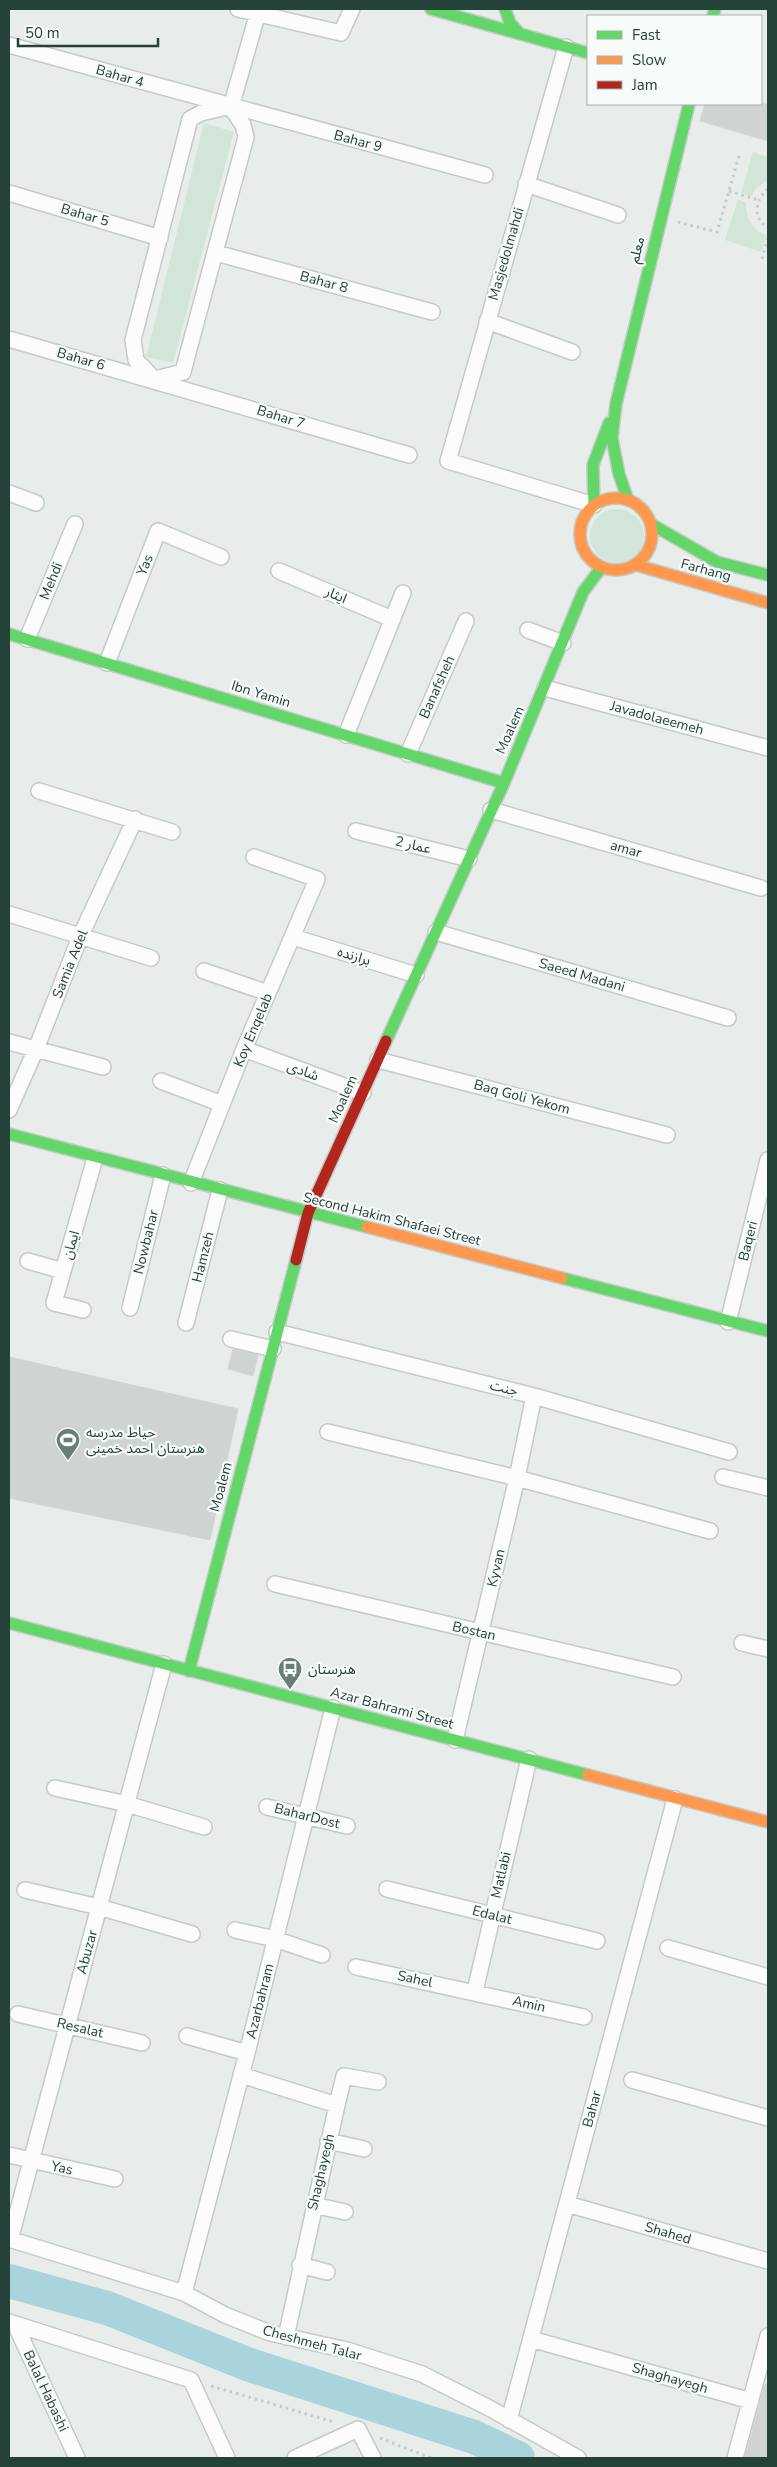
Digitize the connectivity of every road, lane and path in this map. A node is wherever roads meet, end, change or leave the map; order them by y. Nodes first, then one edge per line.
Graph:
1 (238, 9) edge
2 (352, 9) edge
3 (431, 9) edge
4 (480, 9) edge
5 (505, 9) edge
6 (259, 12) edge
7 (458, 17) junction
8 (520, 34) junction
9 (9, 44) edge
10 (566, 47) junction
11 (587, 53) edge
12 (689, 105) edge
13 (230, 107) junction
14 (739, 156) dead end
15 (485, 175) dead end
16 (526, 184) junction
17 (768, 189) edge
18 (729, 190) junction
19 (9, 193) edge
20 (758, 200) junction
21 (618, 215) dead end
22 (661, 218) junction
23 (768, 228) edge
24 (768, 237) edge
25 (160, 238) junction
26 (216, 253) junction
27 (762, 259) dead end
28 (432, 312) dead end
29 (487, 321) junction
30 (9, 338) edge
31 (572, 352) dead end
32 (154, 379) junction
33 (616, 404) junction
34 (409, 455) dead end
35 (9, 493) edge
36 (628, 500) junction
37 (36, 503) dead end
38 (594, 505) junction
39 (75, 524) dead end
40 (651, 524) junction
41 (221, 557) dead end
42 (636, 565) junction
43 (602, 568) junction
44 (279, 571) dead end
45 (768, 575) edge
46 (403, 594) dead end
47 (768, 603) edge
48 (392, 619) junction
49 (466, 621) dead end
50 (528, 630) dead end
51 (9, 634) edge
52 (27, 639) junction
53 (563, 643) junction
54 (107, 663) junction
55 (545, 688) junction
56 (346, 735) junction
57 (768, 748) edge
58 (408, 754) junction
59 (504, 783) junction
60 (39, 792) dead end
61 (491, 810) junction
62 (134, 819) junction
63 (356, 831) dead end
64 (172, 832) dead end
65 (254, 858) dead end
66 (469, 859) junction
67 (761, 888) dead end
68 (9, 914) edge
69 (436, 932) junction
70 (80, 937) junction
71 (293, 937) junction
72 (151, 958) dead end
73 (204, 971) dead end
74 (416, 975) junction
75 (268, 993) junction
76 (728, 1018) dead end
77 (9, 1042) edge
78 (36, 1049) junction
79 (244, 1049) junction
80 (378, 1060) junction
81 (103, 1067) dead end
82 (161, 1081) dead end
83 (363, 1093) junction
84 (222, 1104) junction
85 (9, 1110) edge
86 (9, 1134) edge
87 (667, 1135) dead end
88 (95, 1158) junction
89 (768, 1160) edge
90 (163, 1175) junction
91 (191, 1183) junction
92 (220, 1190) junction
93 (308, 1213) junction
94 (28, 1261) dead end
95 (63, 1271) junction
96 (130, 1308) dead end
97 (83, 1310) dead end
98 (728, 1322) junction
99 (186, 1323) dead end
100 (768, 1331) edge
101 (277, 1332) junction
102 (230, 1339) dead end
103 (273, 1349) junction
104 (534, 1396) junction
105 (328, 1432) dead end
106 (729, 1452) dead end
107 (723, 1477) dead end
108 (517, 1478) junction
109 (768, 1488) edge
110 (710, 1531) dead end
111 (275, 1584) dead end
112 (10, 1624) edge
113 (480, 1633) junction
114 (9, 1637) edge
115 (742, 1643) dead end
116 (768, 1650) edge
117 (164, 1664) junction
118 (189, 1671) junction
119 (673, 1677) dead end
120 (333, 1708) junction
121 (455, 1740) junction
122 (529, 1759) junction
123 (55, 1788) dead end
124 (675, 1799) junction
125 (126, 1804) junction
126 (267, 1807) dead end
127 (306, 1815) junction
128 (768, 1822) edge
129 (347, 1826) dead end
130 (204, 1827) dead end
131 (387, 1889) dead end
132 (26, 1890) dead end
133 (99, 1907) junction
134 (492, 1914) junction
135 (235, 1930) dead end
136 (192, 1934) dead end
137 (275, 1939) junction
138 (597, 1941) dead end
139 (668, 1948) dead end
140 (322, 1955) dead end
141 (356, 1967) dead end
142 (768, 1977) edge
143 (475, 1991) junction
144 (18, 2014) dead end
145 (584, 2017) dead end
146 (67, 2025) junction
147 (187, 2036) dead end
148 (142, 2043) dead end
149 (246, 2053) junction
150 (240, 2076) junction
151 (632, 2080) dead end
152 (378, 2082) dead end
153 (337, 2105) junction
154 (768, 2118) edge
155 (328, 2141) junction
156 (364, 2149) dead end
157 (9, 2155) edge
158 (31, 2161) junction
159 (115, 2179) dead end
160 (314, 2204) junction
161 (567, 2204) junction
162 (345, 2212) dead end
163 (9, 2239) edge
164 (768, 2261) edge
165 (300, 2265) junction
166 (327, 2272) dead end
167 (184, 2293) junction
168 (12, 2323) edge
169 (768, 2336) edge
170 (286, 2337) junction
171 (531, 2339) junction
172 (191, 2380) junction
173 (751, 2401) junction
174 (509, 2420) junction
175 (358, 2429) junction
176 (77, 2458) edge
177 (227, 2458) edge
178 (295, 2458) edge
179 (373, 2458) edge
180 (431, 2458) edge
181 (578, 2458) edge
182 (735, 2458) edge

1 - 6 street
2 - 6 street
3 - 7 street
4 - 7 street
5 - 8 street
6 - 13 street
7 - 8 street
8 - 10 street
9 - 13 street, Bahar 4
10 - 11 street
10 - 16 street, Masjedolmahdi
12 - 22 street, معلم
13 - 15 street, Bahar 9
13 - 25 street
13 - 26 street
14 - 18 path
16 - 21 street
16 - 29 street, Masjedolmahdi
17 - 20 path
18 - 20 path
18 - 22 path
19 - 25 street, Bahar 5
20 - 23 path
22 - 33 street, معلم
24 - 27 path
25 - 32 street
26 - 28 street, Bahar 8
26 - 32 street
29 - 31 street
29 - 38 street, Masjedolmahdi
30 - 32 street, Bahar 6
32 - 34 street, Bahar 7
33 - 36 street
33 - 38 street
35 - 37 street
36 - 38 street
36 - 40 street
38 - 43 street
39 - 52 street, Mehdi
40 - 42 street
40 - 45 street, Farhang
41 - 54 street, Yas
42 - 43 street
42 - 47 street, Farhang
43 - 53 street, Moalem
44 - 48 street, ایثار
46 - 48 street
48 - 56 street
49 - 58 street, Banafsheh
50 - 53 street
51 - 52 street, Ibn Yamin
52 - 54 street, Ibn Yamin
53 - 55 street, Moalem
54 - 56 street, Ibn Yamin
55 - 57 street, Javadolaeemeh
55 - 59 street, Moalem
56 - 58 street, Ibn Yamin
58 - 59 street, Ibn Yamin
59 - 61 street, Moalem
60 - 62 street
61 - 66 street, Moalem
61 - 67 street, amar
62 - 64 street
62 - 70 street, Samia Adel
63 - 66 street, عمار 2
65 - 71 street, Koy Enqelab
66 - 69 street, Moalem
68 - 70 street
69 - 74 street, Moalem
69 - 76 street, Saeed Madani
70 - 72 street
70 - 78 street, Samia Adel
71 - 74 street, برازنده
71 - 75 street, Koy Enqelab
73 - 75 street
74 - 80 street, Moalem
75 - 79 street, Koy Enqelab
77 - 78 street
78 - 81 street
78 - 85 street, Samia Adel
79 - 83 street, شادی
79 - 84 street, Koy Enqelab
80 - 83 street, Moalem
80 - 87 street, Baq Goli Yekom
82 - 84 street
83 - 93 street, Moalem
84 - 91 street, Koy Enqelab
86 - 88 street, Second Hakim Shafaei Street
88 - 90 street, Second Hakim Shafaei Street
88 - 95 street, ایمان
89 - 98 street, Baqeri
90 - 91 street, Second Hakim Shafaei Street
90 - 96 street, Nowbahar
91 - 92 street, Second Hakim Shafaei Street
92 - 93 street, Second Hakim Shafaei Street
92 - 99 street, Hamzeh
93 - 98 street, Second Hakim Shafaei Street
93 - 101 street, Moalem
94 - 95 street
95 - 97 street, ایمان
98 - 100 street, Second Hakim Shafaei Street
101 - 103 street, Moalem
101 - 104 street, جنت
102 - 103 street
103 - 118 street, Moalem
104 - 106 street, جنت
104 - 108 street, Kyvan
105 - 108 street
107 - 109 street
108 - 110 street
108 - 113 street, Kyvan
111 - 113 street, Bostan
112 - 114 street
112 - 117 street, Azar Bahrami Street
113 - 119 street, Bostan
113 - 121 street, Kyvan
115 - 116 street
117 - 118 street, Azar Bahrami Street
117 - 125 street, Abuzar
118 - 120 street, Azar Bahrami Street
120 - 121 street, Azar Bahrami Street
120 - 127 street, Azarbahram
121 - 122 street, Azar Bahrami Street
122 - 124 street, Azar Bahrami Street
122 - 134 street, Matlabi
123 - 125 street
124 - 128 street, Azar Bahrami Street
124 - 161 street, Bahar
125 - 130 street
125 - 133 street, Abuzar
126 - 127 street, BaharDost
127 - 129 street, BaharDost
127 - 137 street, Azarbahram
131 - 134 street, Edalat
132 - 133 street
133 - 136 street
133 - 146 street, Abuzar
134 - 138 street, Edalat
134 - 143 street, Matlabi
135 - 137 street
137 - 140 street
137 - 149 street, Azarbahram
139 - 142 street
141 - 143 street, Sahel
143 - 145 street, Amin
144 - 146 street, Resalat
146 - 148 street, Resalat
146 - 158 street, Abuzar
147 - 149 street
149 - 150 street, Azarbahram
150 - 153 street
150 - 167 street, Azarbahram
151 - 154 street
152 - 153 street, Shaghayegh
153 - 155 street, Shaghayegh
155 - 156 street
155 - 160 street, Shaghayegh
157 - 158 street, Yas
158 - 159 street, Yas
158 - 163 street, Abuzar
160 - 162 street
160 - 165 street, Shaghayegh
161 - 164 street, Shahed
161 - 171 street, Bahar
163 - 167 street, Cheshmeh Talar
165 - 166 street
165 - 170 street, Shaghayegh
167 - 170 street, Cheshmeh Talar
168 - 172 street
168 - 176 street, Balal Habashi
169 - 173 street
170 - 174 street, Cheshmeh Talar
171 - 173 street, Shaghayegh
171 - 174 street, Bahar
172 - 175 path
172 - 177 street
173 - 182 street
174 - 181 street, Cheshmeh Talar
175 - 178 street
175 - 179 street
175 - 180 path

